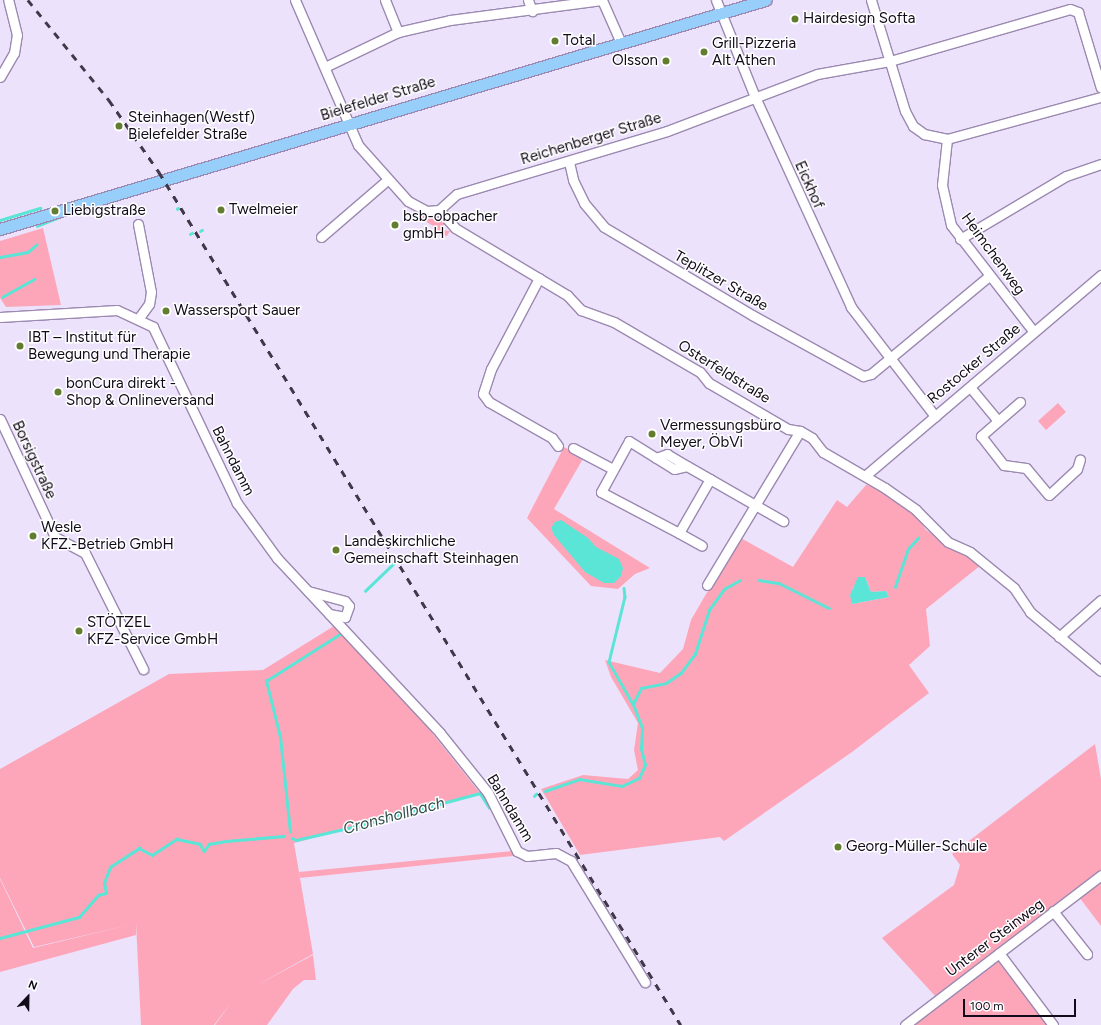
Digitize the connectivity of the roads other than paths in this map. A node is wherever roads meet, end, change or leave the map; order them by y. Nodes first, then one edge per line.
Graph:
1 (8, 0) edge
2 (295, 0) edge
3 (385, 0) edge
4 (528, 0) edge
5 (602, 0) edge
6 (716, 0) edge
7 (765, 0) edge
8 (871, 0) edge
9 (532, 11) junction
10 (721, 13) junction
11 (398, 32) junction
12 (620, 43) junction
13 (890, 61) junction
14 (326, 66) junction
15 (0, 77) edge
16 (1101, 88) edge
17 (755, 97) junction
18 (1101, 97) edge
19 (349, 123) junction
20 (947, 139) junction
21 (569, 162) junction
22 (1101, 164) edge
23 (386, 181) junction
24 (439, 210) junction
25 (138, 224) dead end
26 (0, 229) edge
27 (321, 237) dead end
28 (960, 239) junction
29 (1101, 275) edge
30 (989, 276) junction
31 (539, 278) junction
32 (0, 317) edge
33 (140, 318) junction
34 (1034, 332) junction
35 (890, 359) junction
36 (970, 387) junction
37 (1020, 402) dead end
38 (935, 416) junction
39 (0, 419) edge
40 (998, 421) junction
41 (800, 430) junction
42 (558, 446) dead end
43 (573, 448) dead end
44 (1080, 459) dead end
45 (613, 469) junction
46 (866, 475) junction
47 (710, 479) junction
48 (755, 504) junction
49 (783, 521) dead end
50 (679, 533) junction
51 (702, 546) dead end
52 (707, 585) dead end
53 (307, 590) junction
54 (1101, 600) edge
55 (329, 614) junction
56 (1059, 637) junction
57 (143, 669) dead end
58 (1101, 671) edge
59 (1101, 875) edge
60 (1054, 911) junction
61 (999, 953) junction
62 (1087, 954) dead end
63 (645, 982) dead end
64 (905, 1025) edge
65 (1053, 1025) edge

1 - 15 street
2 - 14 street
3 - 11 street
4 - 9 street
5 - 9 street
5 - 12 street
6 - 10 street, Eickhof
7 - 10 main road, Bielefelder Straße
8 - 13 street
9 - 11 street
10 - 12 main road, Bielefelder Straße
10 - 17 street, Eickhof
11 - 14 street
12 - 19 main road, Bielefelder Straße
13 - 16 street, Reichenberger Straße
13 - 17 street, Reichenberger Straße
13 - 20 street
14 - 19 street
17 - 21 street, Reichenberger Straße
17 - 35 street, Eickhof
18 - 20 street
19 - 23 street
19 - 26 main road, Bielefelder Straße
20 - 28 street, Heimchenweg
21 - 24 street, Reichenberger Straße
21 - 35 street, Teplitzer Straße
22 - 28 street
23 - 24 street
23 - 27 street
24 - 31 street, Osterfeldstraße
25 - 33 street
28 - 30 street, Heimchenweg
29 - 34 street, Rostocker Straße
30 - 34 street, Heimchenweg
30 - 35 street
31 - 41 street, Osterfeldstraße
31 - 42 street
32 - 33 street
33 - 53 street, Bahndamm
34 - 36 street, Rostocker Straße
35 - 38 street, Eickhof
36 - 38 street, Rostocker Straße
36 - 40 street
37 - 40 street
38 - 46 street, Rostocker Straße
39 - 57 street, Borsigstraße
40 - 44 street
41 - 46 street, Osterfeldstraße
41 - 48 street
43 - 45 street
45 - 47 street
45 - 50 street
46 - 56 street, Osterfeldstraße
47 - 48 street
47 - 50 street
48 - 49 street
48 - 52 street
50 - 51 street
53 - 55 street, Bahndamm
53 - 55 street
54 - 56 street
55 - 63 street, Bahndamm
56 - 58 street, Osterfeldstraße
59 - 60 street, Unterer Steinweg
60 - 61 street, Unterer Steinweg
60 - 62 street
61 - 64 street, Unterer Steinweg
61 - 65 street

